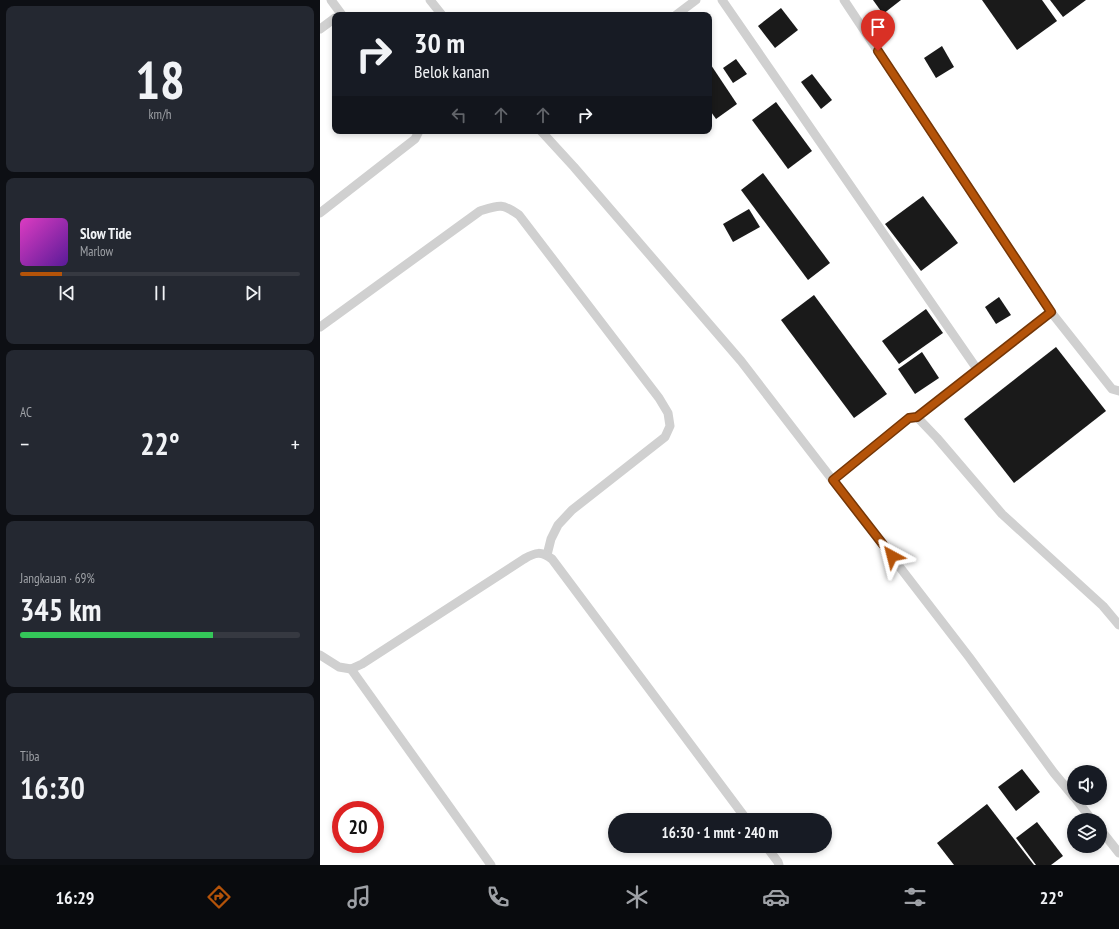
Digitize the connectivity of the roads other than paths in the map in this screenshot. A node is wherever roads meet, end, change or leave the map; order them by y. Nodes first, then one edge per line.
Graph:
1 (331, 0) edge
2 (430, 0) edge
3 (696, 0) edge
4 (722, 0) edge
5 (844, 0) edge
6 (337, 12) edge
7 (440, 12) edge
8 (680, 12) edge
9 (332, 20) edge
10 (320, 29) edge
11 (418, 134) edge
12 (544, 134) edge
13 (320, 213) edge
14 (1051, 312) junction
15 (320, 328) edge
16 (978, 369) junction
17 (1119, 391) edge
18 (917, 417) junction
19 (833, 480) junction
20 (547, 555) junction
21 (1119, 625) edge
22 (320, 655) edge
23 (351, 669) junction
24 (1067, 789) edge
25 (1080, 805) edge
26 (742, 813) edge
27 (1086, 813) edge
28 (1107, 838) edge
29 (771, 853) edge
30 (1119, 853) edge
31 (491, 865) edge
32 (779, 865) edge

1 - 6 lane
2 - 7 lane
3 - 8 lane
4 - 16 lane
5 - 14 lane
9 - 10 lane
11 - 13 lane
12 - 19 lane
14 - 16 lane
14 - 17 lane
15 - 20 lane
16 - 18 lane
18 - 19 lane
18 - 21 lane
19 - 24 lane
20 - 23 lane
20 - 26 lane
22 - 23 lane
23 - 31 lane
25 - 27 lane
28 - 30 lane
29 - 32 lane

